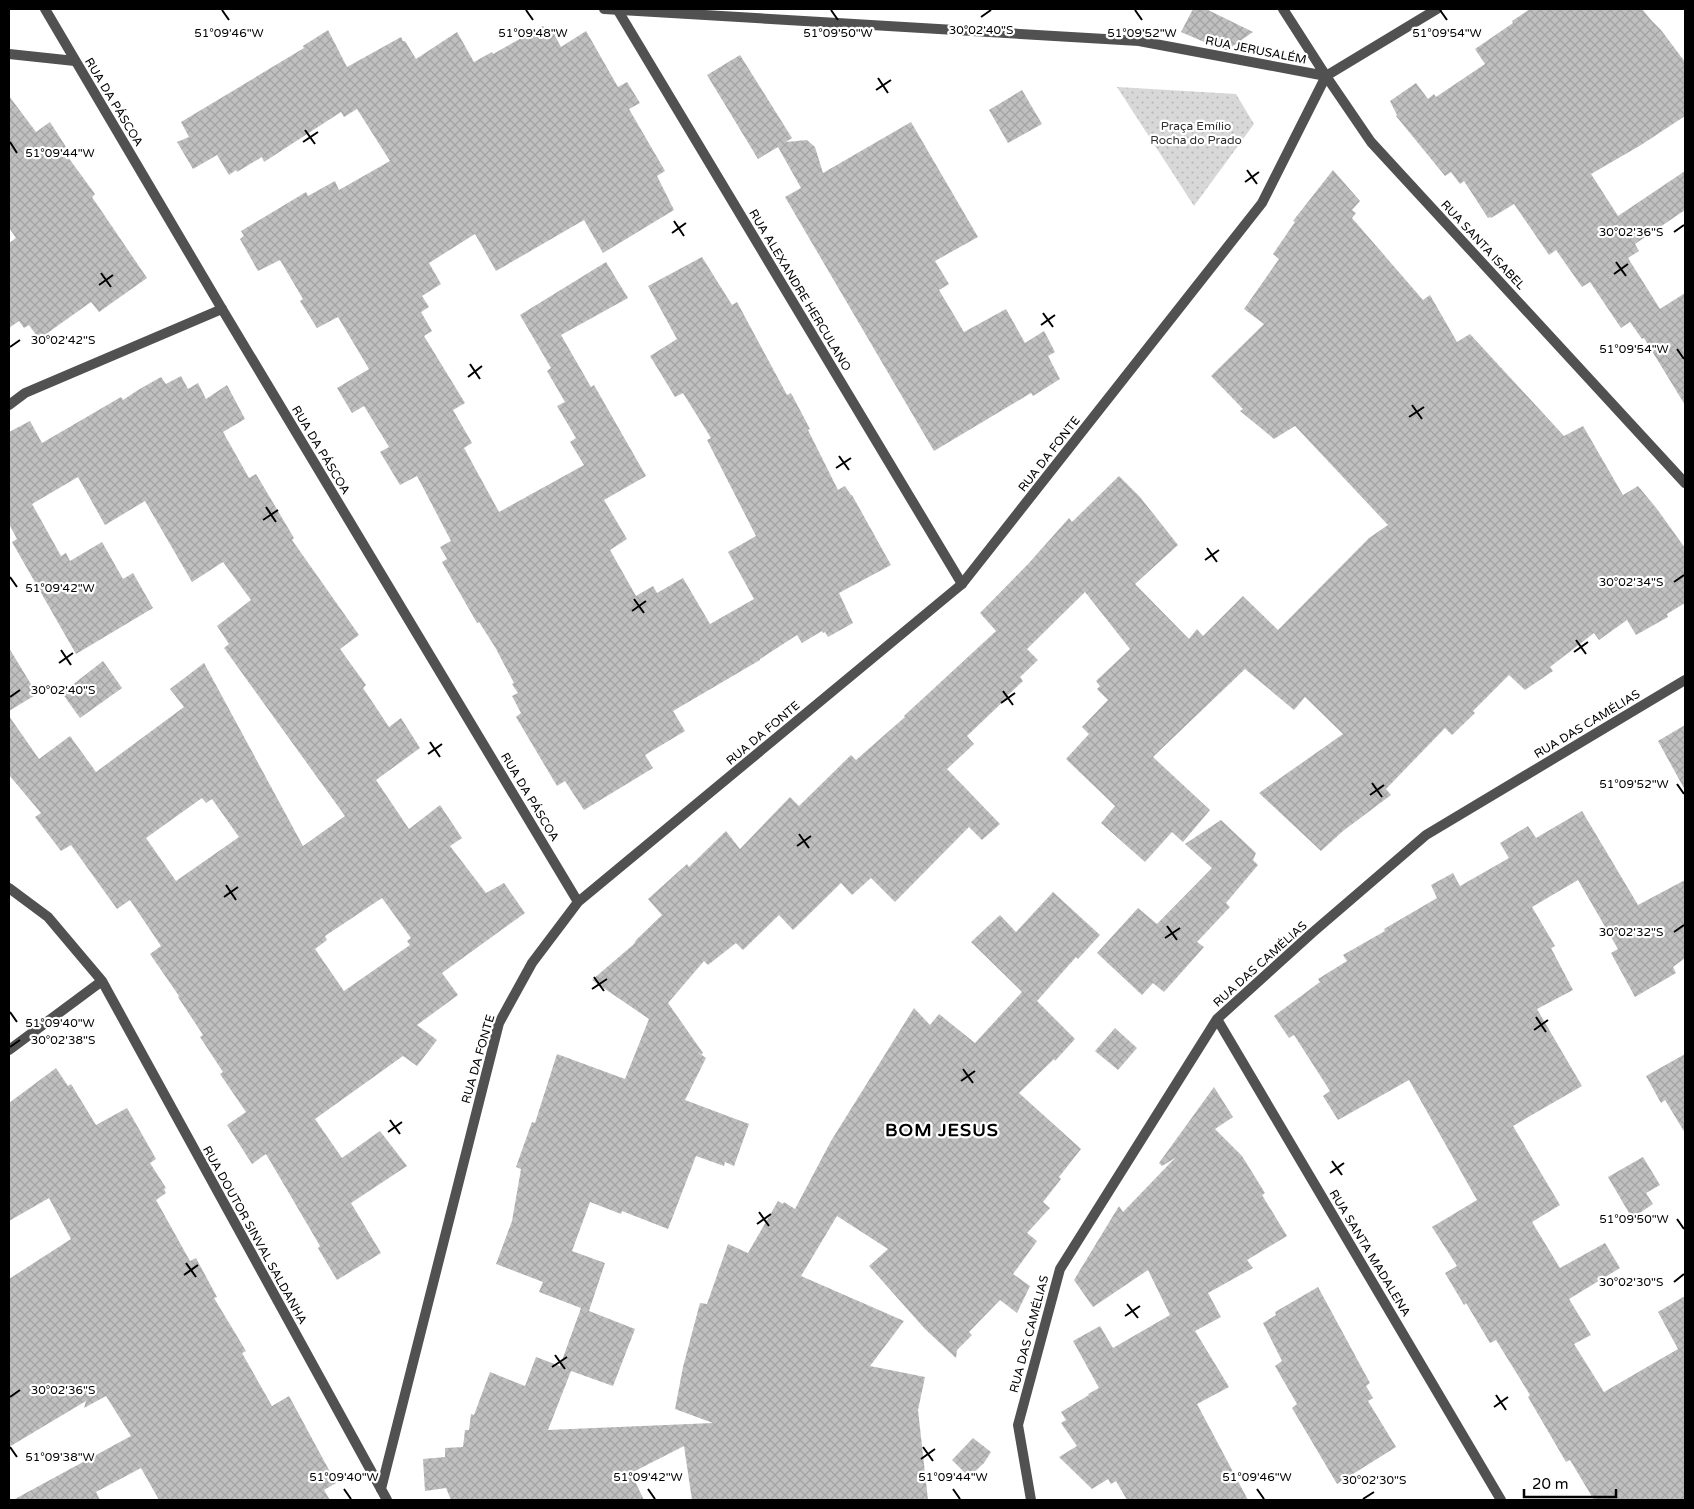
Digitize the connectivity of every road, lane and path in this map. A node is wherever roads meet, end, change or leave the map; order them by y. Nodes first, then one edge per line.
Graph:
1 (45, 9) edge
2 (604, 9) edge
3 (616, 9) edge
4 (1283, 9) edge
5 (1437, 9) edge
6 (9, 54) edge
7 (75, 61) junction
8 (1326, 76) junction
9 (222, 309) junction
10 (9, 405) edge
11 (1685, 483) edge
12 (962, 584) junction
13 (1685, 680) edge
14 (9, 888) edge
15 (578, 902) junction
16 (102, 981) junction
17 (1217, 1019) junction
18 (9, 1050) edge
19 (381, 1489) junction
20 (387, 1500) edge
21 (1031, 1500) edge
22 (1501, 1500) edge

1 - 7 street, RUA DA PÁSCOA
2 - 3 street, RUA JERUSALÉM
3 - 8 street, RUA JERUSALÉM
3 - 12 street, RUA ALEXANDRE HERCULANO
4 - 8 street, RUA SANTA ISABEL
5 - 8 street
6 - 7 street
7 - 9 street, RUA DA PÁSCOA
8 - 11 street, RUA SANTA ISABEL
8 - 12 street, RUA DA FONTE
9 - 10 street
9 - 15 street, RUA DA PÁSCOA
12 - 15 street, RUA DA FONTE
13 - 17 street, RUA DAS CAMÉLIAS
14 - 16 street, RUA DOUTOR SINVAL SALDANHA
15 - 19 street, RUA DA FONTE
16 - 18 street
16 - 19 street, RUA DOUTOR SINVAL SALDANHA
17 - 21 street, RUA DAS CAMÉLIAS
17 - 22 street, RUA SANTA MADALENA
19 - 20 street, RUA DOUTOR SINVAL SALDANHA

